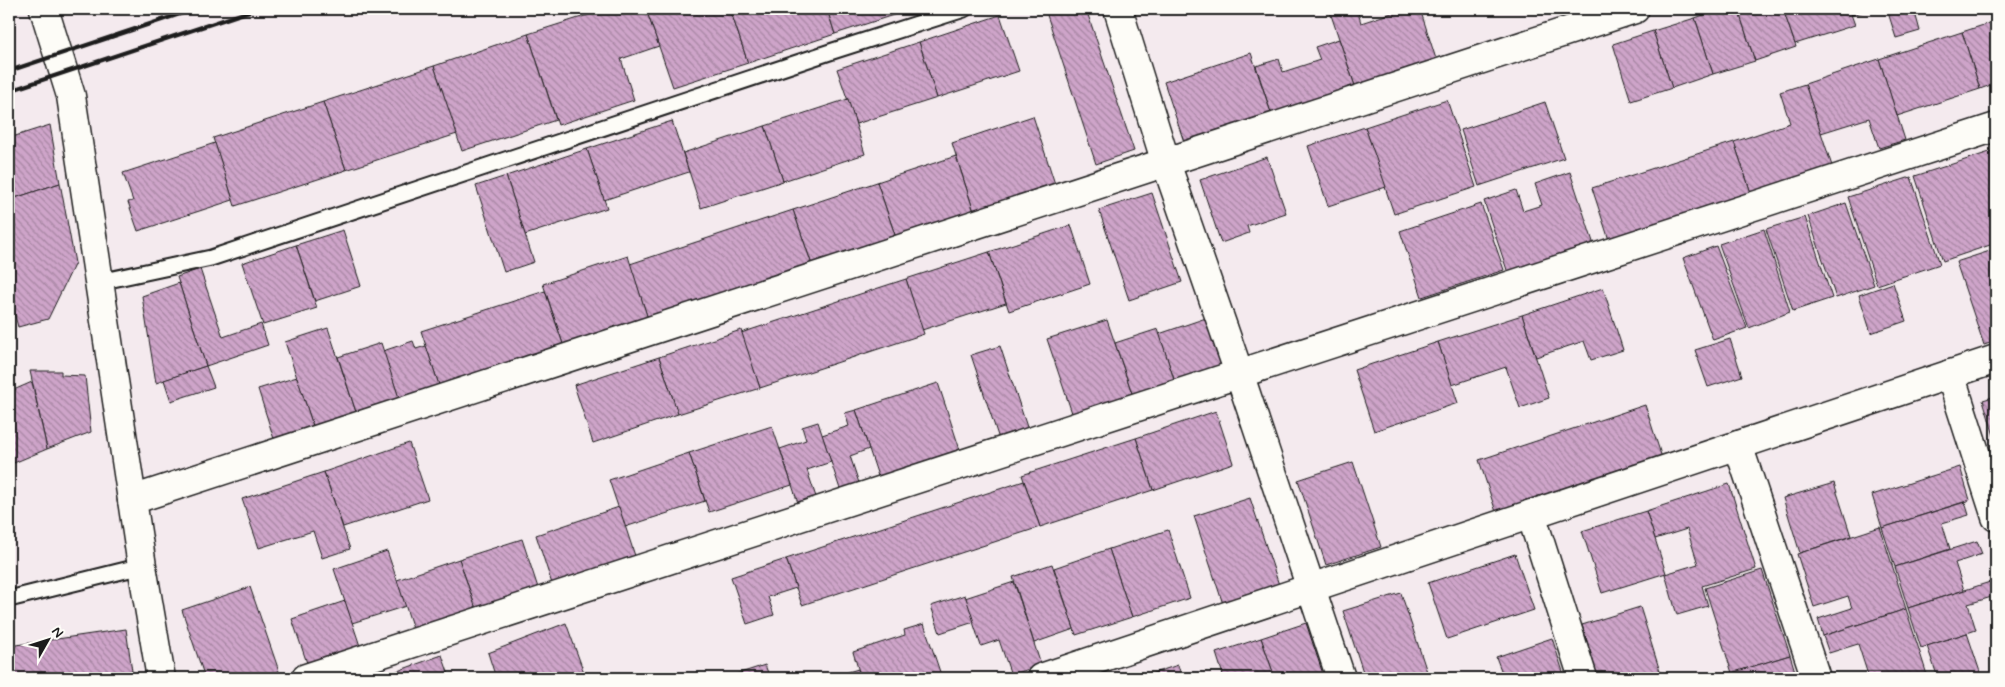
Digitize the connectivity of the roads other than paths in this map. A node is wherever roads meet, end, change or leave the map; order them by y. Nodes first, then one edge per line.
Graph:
1 (44, 9) edge
2 (964, 9) edge
3 (1118, 9) edge
4 (1635, 9) edge
5 (1996, 127) edge
6 (1166, 163) junction
7 (99, 282) junction
8 (1996, 359) edge
9 (1239, 373) junction
10 (1950, 374) junction
11 (1738, 445) junction
12 (132, 500) junction
13 (1531, 514) junction
14 (1996, 517) edge
15 (142, 566) junction
16 (1311, 587) junction
17 (9, 599) edge
18 (1100, 669) edge
19 (162, 678) edge
20 (306, 678) edge
21 (1041, 678) edge
22 (1341, 678) edge
23 (1583, 678) edge
24 (1816, 678) edge

1 - 7 street
2 - 7 lane
3 - 6 street
4 - 6 street
5 - 9 street
6 - 9 street
6 - 12 street
7 - 12 street
8 - 10 street
9 - 16 street
9 - 20 street
10 - 11 street
10 - 14 street
11 - 13 street
11 - 24 street
12 - 15 street
13 - 16 street
13 - 23 street
15 - 17 lane
15 - 19 street
16 - 18 street
16 - 22 street
18 - 21 street

